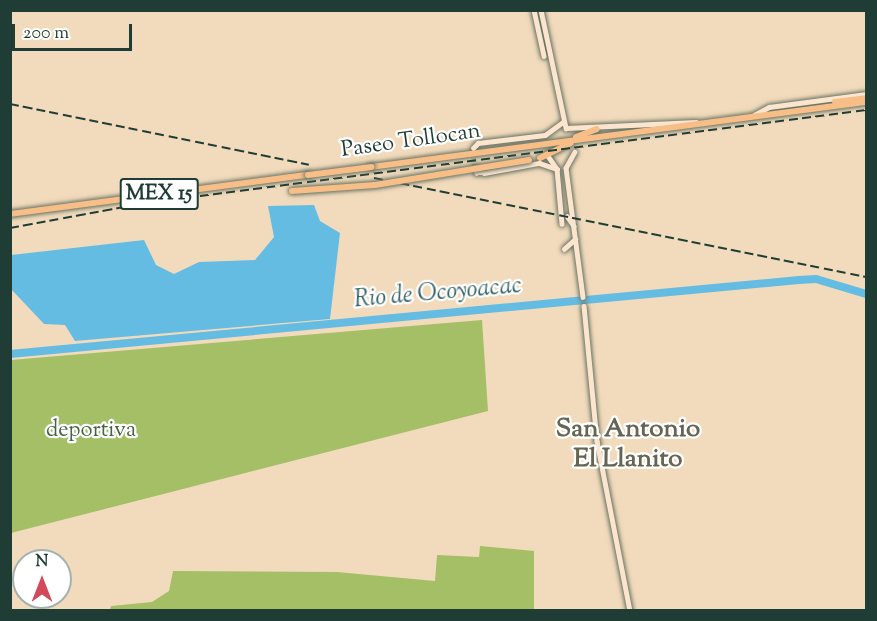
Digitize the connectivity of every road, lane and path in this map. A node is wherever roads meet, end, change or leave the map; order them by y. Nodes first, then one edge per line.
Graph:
1 (534, 10) edge
2 (541, 10) edge
3 (546, 36) junction
4 (867, 96) edge
5 (867, 102) edge
6 (817, 108) junction
7 (752, 116) junction
8 (563, 123) junction
9 (701, 123) junction
10 (597, 129) junction
11 (567, 140) junction
12 (583, 140) junction
13 (473, 148) dead end
14 (574, 152) dead end
15 (549, 156) joint
16 (540, 158) junction
17 (475, 167) dead end
18 (557, 169) junction
19 (292, 190) dead end
20 (10, 214) edge
21 (567, 216) dead end
22 (562, 224) dead end
23 (575, 228) junction
24 (576, 236) junction
25 (578, 254) junction
26 (583, 297) dead end
27 (584, 306) dead end
28 (630, 610) edge

1 - 3 street
2 - 3 street
3 - 8 street
4 - 6 highway
4 - 7 street
5 - 6 highway, MEX 15
6 - 7 highway, Paseo Tollocan / MEX 15
7 - 9 highway, Paseo Tollocan / MEX 15
8 - 10 street
8 - 13 street
9 - 10 street
9 - 12 highway, Paseo Tollocan / MEX 15
10 - 11 highway
11 - 12 highway, Paseo Tollocan / MEX 15
11 - 20 highway, Paseo Tollocan / MEX 15, bridge
12 - 16 highway
14 - 23 street
15 - 16 highway
15 - 18 street
16 - 19 highway, bridge
17 - 18 street
18 - 22 street
21 - 23 street
23 - 24 street
24 - 25 street
24 - 25 street
25 - 26 street
27 - 28 street

